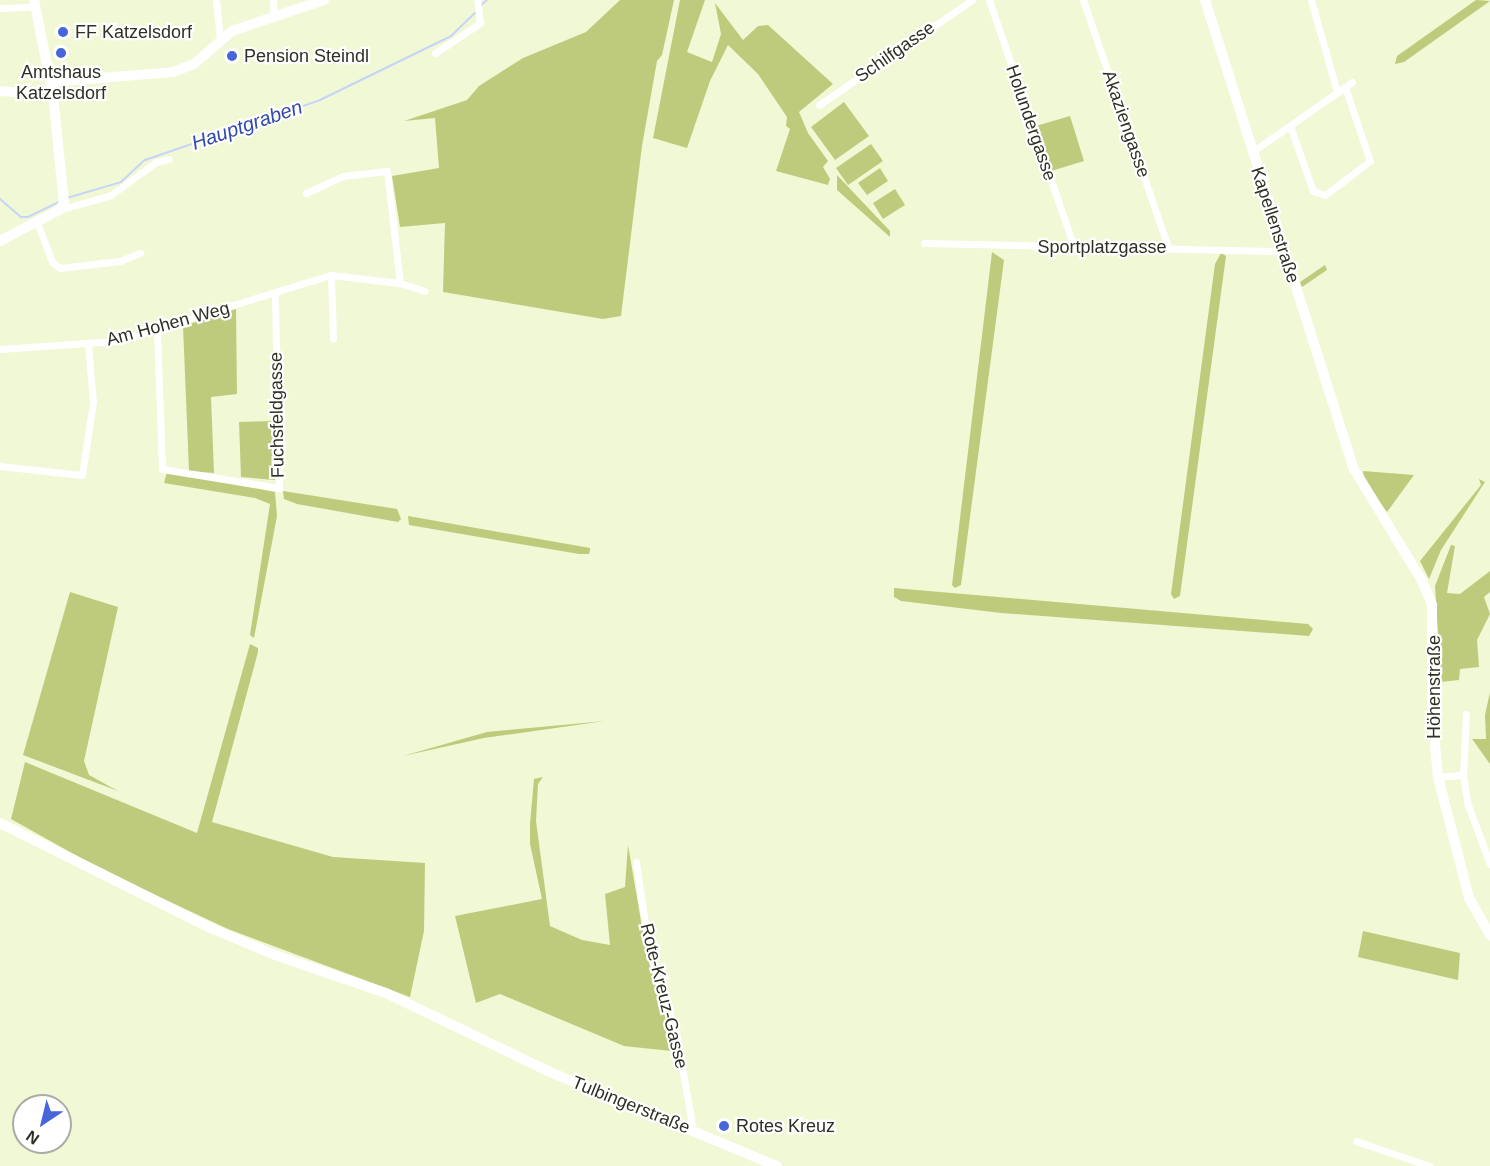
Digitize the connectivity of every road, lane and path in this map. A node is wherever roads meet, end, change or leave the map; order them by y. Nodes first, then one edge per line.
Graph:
1 (216, 0) edge
2 (273, 0) edge
3 (324, 0) edge
4 (972, 0) edge
5 (989, 0) edge
6 (1083, 0) edge
7 (1205, 0) edge
8 (1311, 0) edge
9 (34, 3) edge
10 (477, 3) edge
11 (0, 8) edge
12 (274, 18) junction
13 (220, 38) junction
14 (435, 53) dead end
15 (50, 82) junction
16 (1352, 82) dead end
17 (1345, 87) junction
18 (0, 91) edge
19 (1337, 92) junction
20 (53, 94) junction
21 (819, 105) dead end
22 (1290, 126) junction
23 (1252, 152) junction
24 (170, 159) dead end
25 (306, 193) dead end
26 (63, 203) junction
27 (37, 222) junction
28 (0, 241) edge
29 (924, 243) dead end
30 (1074, 247) junction
31 (1168, 247) junction
32 (1284, 251) junction
33 (140, 253) dead end
34 (331, 275) junction
35 (400, 283) junction
36 (425, 291) dead end
37 (275, 295) junction
38 (157, 331) junction
39 (333, 339) dead end
40 (88, 345) junction
41 (0, 349) edge
42 (1347, 450) joint
43 (0, 466) edge
44 (1466, 714) dead end
45 (1462, 775) junction
46 (1438, 777) junction
47 (0, 823) edge
48 (636, 862) dead end
49 (1490, 864) edge
50 (1490, 935) edge
51 (693, 1130) junction
52 (1356, 1141) dead end
53 (777, 1166) edge
54 (1430, 1166) edge

1 - 13 street
2 - 12 street
3 - 12 street
4 - 21 street, Schilfgasse
5 - 30 street, Holundergasse
6 - 31 street, Akaziengasse
7 - 23 street, Kapellenstraße
8 - 19 street
9 - 11 street
9 - 15 street
10 - 14 street
12 - 13 street
13 - 15 street
15 - 20 street
16 - 17 street
17 - 19 street
17 - 22 street
18 - 20 street
19 - 22 street
20 - 26 street
22 - 23 street
23 - 32 street, Kapellenstraße
24 - 26 street
25 - 35 street
26 - 27 street
27 - 28 street
27 - 33 street
29 - 30 street, Sportplatzgasse
30 - 31 street, Sportplatzgasse
31 - 32 street, Sportplatzgasse
32 - 42 street, Kapellenstraße
34 - 35 street, Am Hohen Weg
34 - 37 street, Am Hohen Weg
34 - 39 street
35 - 36 street, Am Hohen Weg
37 - 38 street, Am Hohen Weg
37 - 38 street, Fuchsfeldgasse
38 - 40 street, Am Hohen Weg
40 - 41 street, Am Hohen Weg
40 - 43 street
42 - 46 street, Höhenstraße
44 - 45 street
45 - 46 street
45 - 49 street
46 - 50 street, Höhenstraße
47 - 51 street, Tulbingerstraße
48 - 51 street, Rote-Kreuz-Gasse
51 - 53 street, Tulbingerstraße
52 - 54 street

